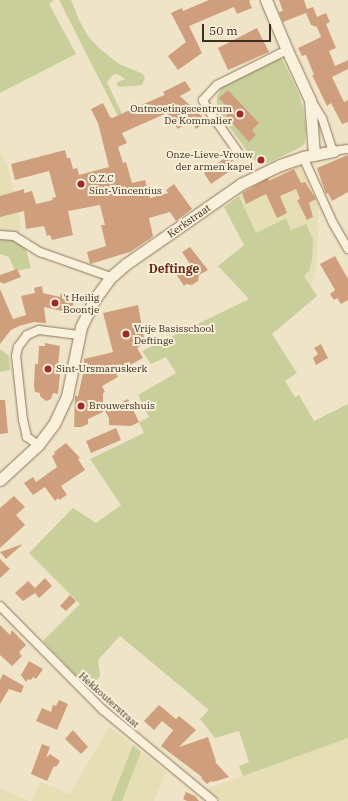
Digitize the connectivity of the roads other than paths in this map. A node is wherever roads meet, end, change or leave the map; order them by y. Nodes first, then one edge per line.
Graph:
1 (266, 0) edge
2 (287, 50) junction
3 (310, 100) junction
4 (348, 149) edge
5 (238, 152) dead end
6 (333, 152) junction
7 (308, 156) junction
8 (0, 235) edge
9 (348, 249) edge
10 (111, 277) junction
11 (79, 335) junction
12 (38, 445) junction
13 (0, 480) edge
14 (0, 606) edge
15 (213, 801) edge

1 - 2 street
2 - 3 street
2 - 5 street
3 - 6 street
3 - 7 street
4 - 6 street
6 - 7 street, Kerkstraat
7 - 9 street
7 - 10 street, Kerkstraat
8 - 10 street
10 - 11 street, Kerkstraat
11 - 12 street, Kerkstraat
11 - 12 street
12 - 13 street, Kerkstraat
14 - 15 street, Hekkouterstraat

